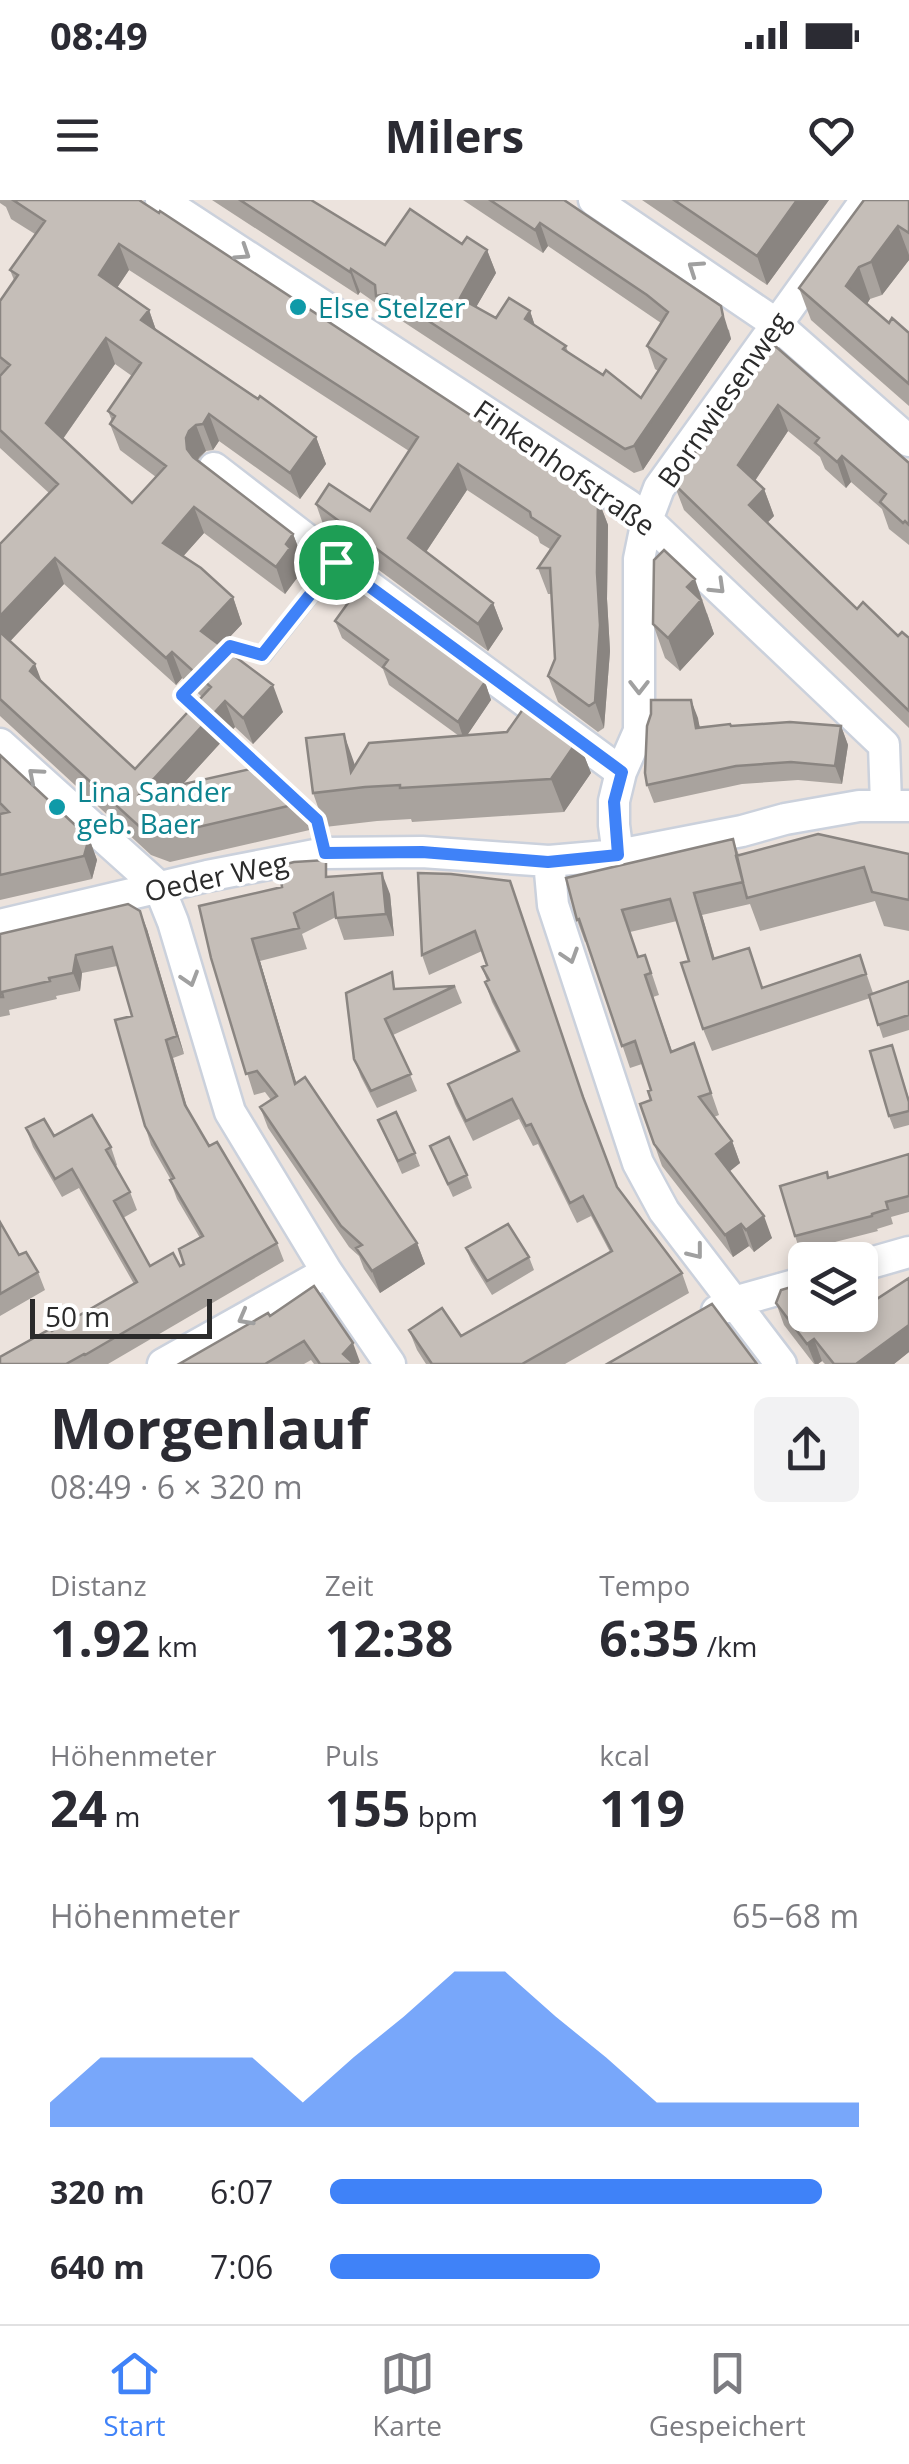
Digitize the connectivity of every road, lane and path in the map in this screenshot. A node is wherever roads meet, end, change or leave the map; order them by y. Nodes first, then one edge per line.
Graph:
1 (161, 200) edge
2 (594, 200) edge
3 (866, 200) edge
4 (775, 323) junction
5 (909, 440) edge
6 (214, 468) edge
7 (647, 520) junction
8 (336, 562) junction
9 (262, 655) joint
10 (218, 658) edge
11 (206, 670) edge
12 (209, 720) edge
13 (223, 732) edge
14 (0, 744) edge
15 (263, 770) edge
16 (622, 772) junction
17 (897, 805) edge
18 (304, 807) edge
19 (325, 853) junction
20 (618, 855) junction
21 (548, 862) junction
22 (160, 887) junction
23 (0, 925) edge
24 (909, 1252) edge
25 (878, 1261) edge
26 (327, 1272) junction
27 (788, 1287) edge
28 (734, 1302) junction
29 (686, 1328) edge
30 (163, 1364) edge
31 (390, 1364) edge
32 (781, 1364) edge

1 -> 7 street, Finkenhofstraße
4 -> 2 street
3 - 4 street, Bornwiesenweg
4 - 5 street
4 - 7 street, Bornwiesenweg
6 - 8 street
7 -> 16 street, Bornwiesenweg
7 -> 17 street, Finkenhofstraße
8 - 9 lane
8 - 16 street
9 - 10 path
11 - 12 path
13 - 15 path
22 -> 14 street
16 - 20 street, Bornwiesenweg
17 - 20 street, Oeder Weg
18 - 19 path
19 - 21 street, Oeder Weg
19 - 22 street, Oeder Weg
20 - 21 street, Oeder Weg
21 -> 28 street
22 - 23 street, Oeder Weg
22 -> 26 street
24 - 25 street
26 -> 30 street
26 - 31 street
27 - 28 street
28 - 29 street
28 - 32 street

